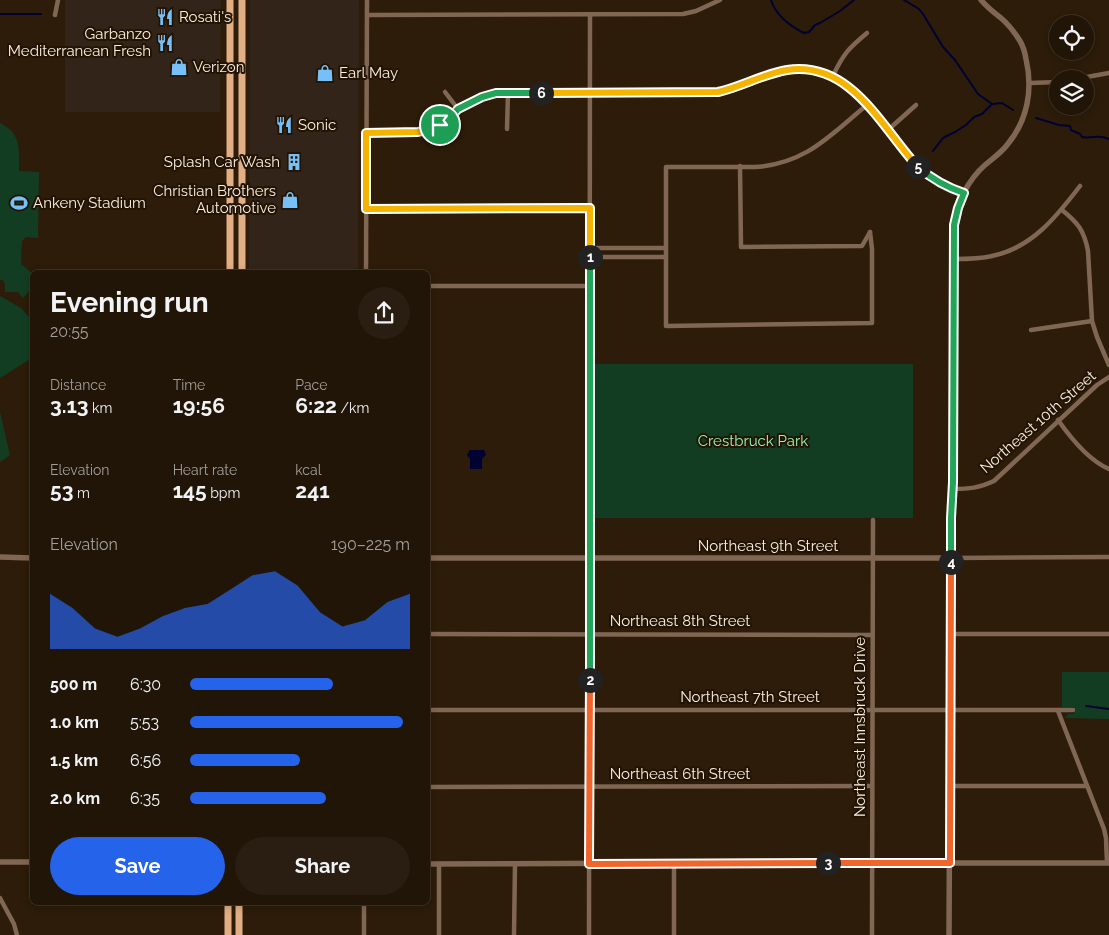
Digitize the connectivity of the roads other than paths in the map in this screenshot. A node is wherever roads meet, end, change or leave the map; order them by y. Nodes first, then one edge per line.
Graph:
1 (58, 0) edge
2 (230, 0) edge
3 (242, 0) edge
4 (366, 0) edge
5 (720, 0) edge
6 (981, 0) edge
7 (55, 15) dead end
8 (367, 15) junction
9 (590, 15) junction
10 (868, 33) dead end
11 (1109, 73) edge
12 (833, 76) junction
13 (1094, 76) edge
14 (1049, 82) edge
15 (1030, 83) junction
16 (445, 92) dead end
17 (590, 92) junction
18 (508, 93) junction
19 (867, 105) junction
20 (916, 105) dead end
21 (458, 109) junction
22 (507, 129) dead end
23 (888, 130) junction
24 (366, 133) junction
25 (740, 166) junction
26 (1080, 186) dead end
27 (964, 193) junction
28 (590, 208) junction
29 (366, 209) junction
30 (1062, 210) junction
31 (862, 246) junction
32 (590, 248) junction
33 (666, 248) junction
34 (872, 249) junction
35 (590, 257) junction
36 (666, 257) junction
37 (954, 259) junction
38 (230, 270) edge
39 (242, 270) edge
40 (366, 270) edge
41 (430, 286) edge
42 (590, 286) junction
43 (1092, 321) junction
44 (1031, 330) dead end
45 (1109, 365) edge
46 (1109, 377) edge
47 (1058, 420) junction
48 (1109, 469) edge
49 (953, 488) junction
50 (873, 520) dead end
51 (0, 557) edge
52 (30, 558) edge
53 (430, 558) edge
54 (590, 558) junction
55 (873, 558) junction
56 (951, 558) junction
57 (1109, 558) edge
58 (590, 633) junction
59 (430, 634) edge
60 (950, 634) junction
61 (1109, 634) edge
62 (872, 635) junction
63 (430, 710) edge
64 (590, 710) junction
65 (872, 710) junction
66 (950, 710) junction
67 (1073, 710) dead end
68 (1058, 711) junction
69 (589, 786) junction
70 (872, 786) junction
71 (950, 786) junction
72 (1087, 786) junction
73 (430, 787) edge
74 (0, 862) edge
75 (30, 862) edge
76 (674, 863) junction
77 (872, 863) junction
78 (950, 863) junction
79 (1108, 863) edge
80 (430, 864) edge
81 (440, 864) junction
82 (514, 864) junction
83 (589, 864) junction
84 (0, 898) edge
85 (228, 905) edge
86 (239, 905) edge
87 (364, 905) edge
88 (17, 935) edge
89 (228, 935) edge
90 (239, 935) edge
91 (364, 935) edge
92 (439, 935) edge
93 (514, 935) edge
94 (589, 935) edge
95 (674, 935) edge
96 (872, 935) edge
97 (949, 935) edge

1 - 7 street
2 - 38 main road
3 - 39 main road
4 - 8 street
5 - 9 street
6 - 15 street
8 - 9 street
8 - 24 street
9 - 17 street
10 - 12 street
11 - 13 street
12 - 17 street
12 - 19 street
14 - 15 street
15 - 27 street
16 - 21 street
17 - 18 street
17 - 28 street
18 - 21 street
18 - 22 street
19 - 23 street
19 - 25 street
20 - 23 street
21 - 24 street
23 - 27 street
24 - 29 street
25 - 31 street
25 - 33 street
26 - 30 street
27 - 37 street
28 - 29 street
28 - 32 street
29 - 40 street
30 - 37 street
30 - 43 street
31 - 34 street
31 - 34 street
32 - 33 street
32 - 35 street
33 - 36 street
34 - 36 street
35 - 36 street
35 - 42 street
37 - 49 street
41 - 42 street
42 - 54 street
43 - 44 street
43 - 45 street
46 - 47 street, Northeast 10th Street
47 - 48 street
47 - 49 street, Northeast 10th Street
49 - 56 street
50 - 55 street, Northeast Innsbruck Drive
51 - 52 street
53 - 54 street, Northeast 9th Street
54 - 55 street, Northeast 9th Street
54 - 58 street
55 - 56 street, Northeast 9th Street
55 - 62 street, Northeast Innsbruck Drive
56 - 57 street, Northeast 9th Street
56 - 60 street
58 - 59 street, Northeast 8th Street
58 - 62 street, Northeast 8th Street
58 - 64 street
60 - 61 street
60 - 66 street
62 - 65 street, Northeast Innsbruck Drive
63 - 64 street, Northeast 7th Street
64 - 65 street, Northeast 7th Street
64 - 69 street
65 - 66 street, Northeast 7th Street
65 - 70 street, Northeast Innsbruck Drive
66 - 68 street, Northeast 7th Street
66 - 71 street
67 - 68 street, Northeast 7th Street
68 - 72 street
69 - 70 street, Northeast 6th Street
69 - 73 street, Northeast 6th Street
69 - 83 street
70 - 77 street, Northeast Innsbruck Drive
71 - 72 street
71 - 78 street
72 - 79 street
74 - 75 street
76 - 77 street
76 - 83 street
76 - 95 street
77 - 78 street
77 - 96 street, Northeast Innsbruck Drive
78 - 79 street
78 - 97 street
80 - 81 street
81 - 82 street
81 - 92 street
82 - 83 street
82 - 93 street
83 - 94 street
84 - 88 street
85 - 89 main road
86 - 90 main road
87 - 91 street

